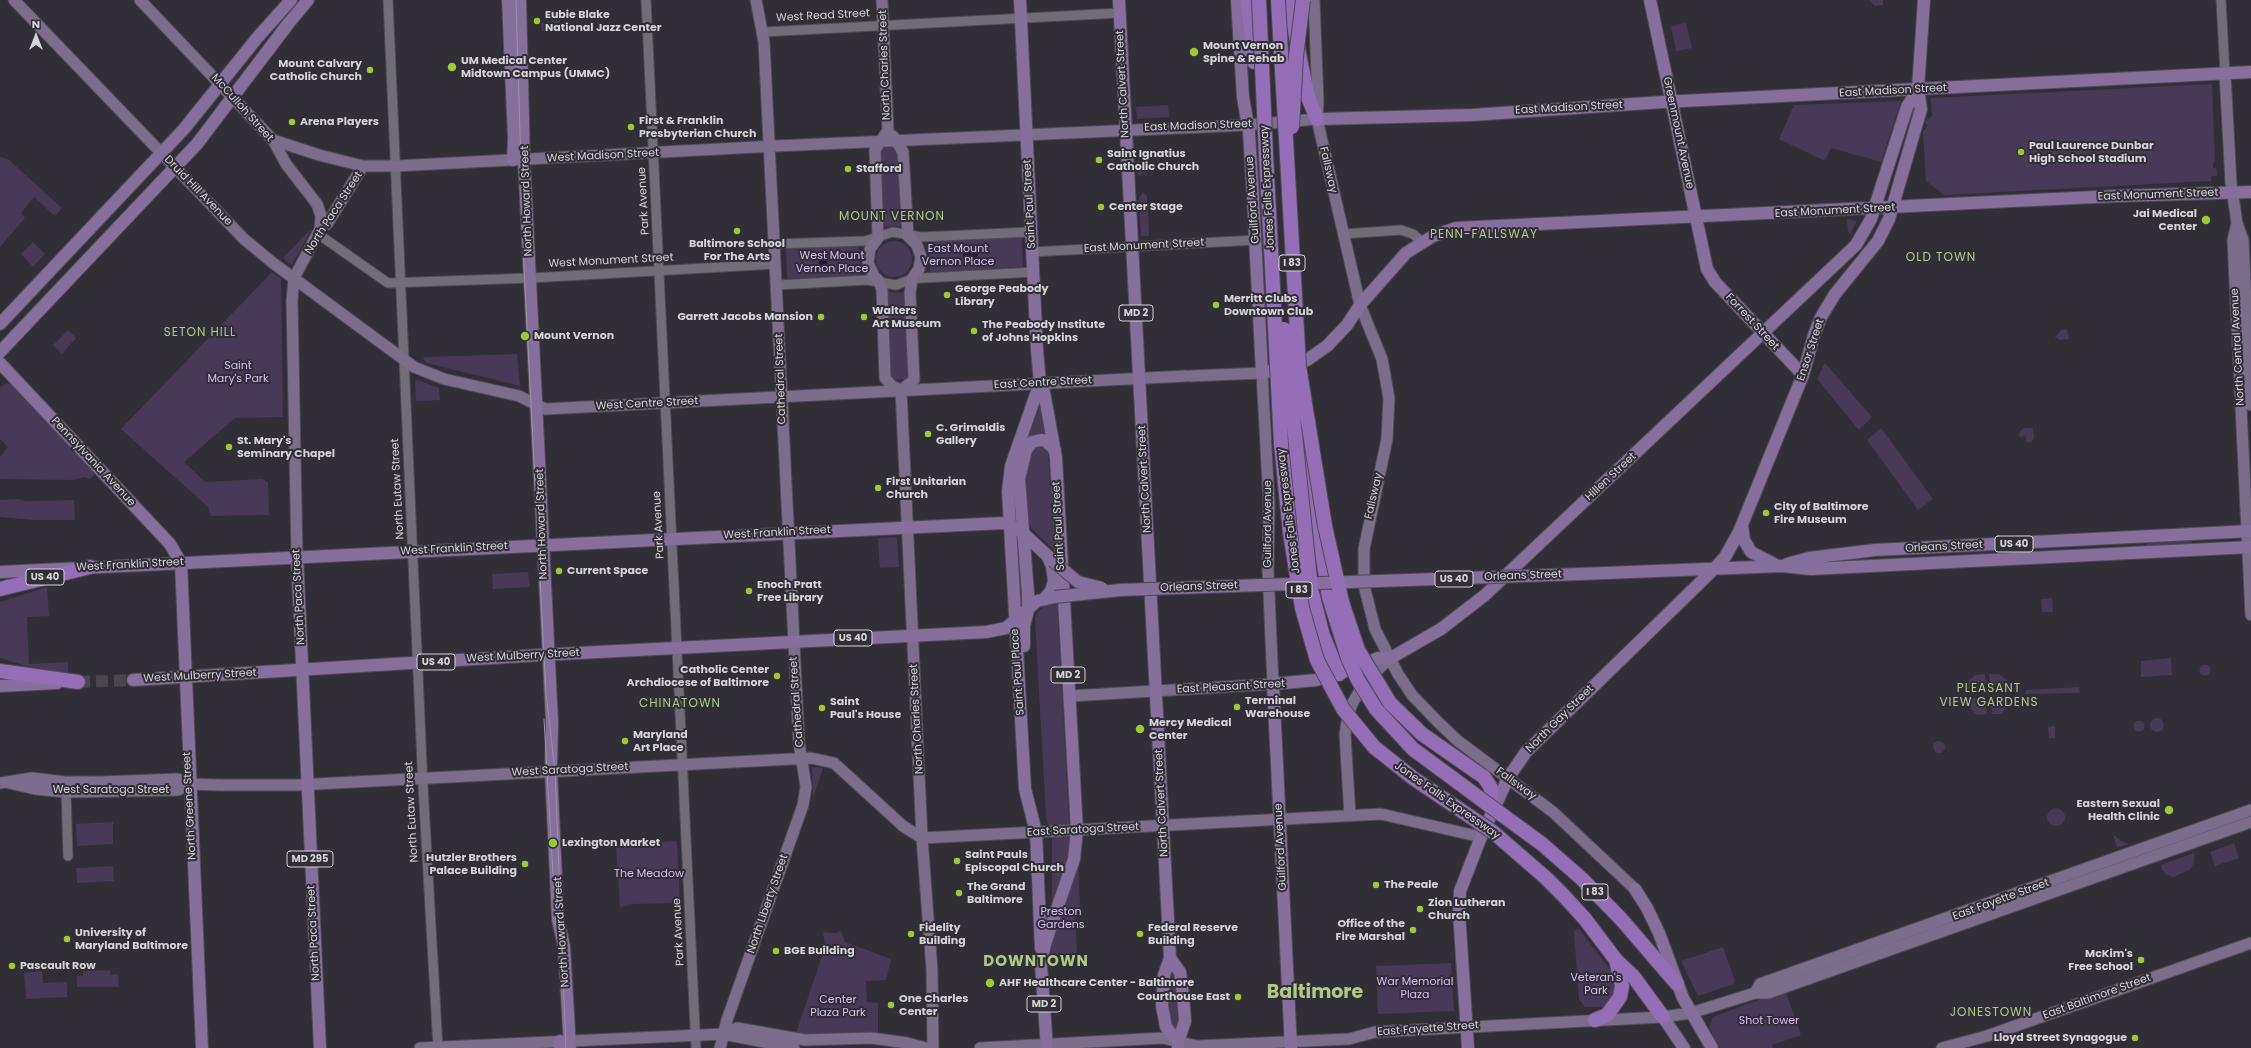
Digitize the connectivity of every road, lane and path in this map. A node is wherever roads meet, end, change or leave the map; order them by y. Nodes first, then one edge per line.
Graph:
1 (14, 0) edge
2 (140, 0) edge
3 (292, 0) edge
4 (308, 0) edge
5 (388, 0) edge
6 (508, 0) edge
7 (520, 0) edge
8 (646, 0) edge
9 (756, 0) edge
10 (882, 0) edge
11 (1020, 0) edge
12 (1118, 0) edge
13 (1237, 0) edge
14 (1248, 0) edge
15 (1259, 0) edge
16 (1278, 0) edge
17 (1292, 0) edge
18 (1303, 0) edge
19 (1314, 0) edge
20 (1650, 0) edge
21 (1924, 0) edge
22 (2222, 0) edge
23 (1119, 13) junction
24 (1021, 18) junction
25 (884, 25) junction
26 (763, 32) junction
27 (2251, 72) edge
28 (2225, 73) junction
29 (221, 84) junction
30 (1918, 89) junction
31 (234, 97) junction
32 (1672, 102) junction
33 (1317, 119) junction
34 (1248, 125) junction
35 (1126, 129) junction
36 (1025, 134) junction
37 (888, 138) junction
38 (273, 140) junction
39 (770, 146) junction
40 (161, 153) junction
41 (654, 154) junction
42 (1266, 156) junction
43 (519, 160) junction
44 (1287, 160) junction
45 (363, 166) junction
46 (396, 166) junction
47 (175, 168) junction
48 (2251, 192) edge
49 (2233, 193) junction
50 (1875, 208) junction
51 (1892, 208) junction
52 (1696, 218) junction
53 (319, 232) junction
54 (1031, 232) junction
55 (1343, 234) junction
56 (908, 236) junction
57 (878, 238) junction
58 (1256, 240) junction
59 (1421, 241) junction
60 (775, 244) junction
61 (1132, 247) junction
62 (1032, 252) junction
63 (776, 264) junction
64 (1706, 265) joint
65 (1272, 268) junction
66 (659, 271) junction
67 (1034, 272) junction
68 (294, 278) junction
69 (531, 278) junction
70 (912, 279) junction
71 (879, 281) junction
72 (400, 283) junction
73 (778, 285) junction
74 (2240, 295) junction
75 (1360, 305) junction
76 (0, 324) edge
77 (1763, 334) junction
78 (0, 352) edge
79 (404, 358) junction
80 (0, 363) edge
81 (1299, 366) junction
82 (1262, 373) junction
83 (1804, 375) junction
84 (1139, 378) junction
85 (1040, 383) junction
86 (901, 390) junction
87 (782, 397) junction
88 (665, 403) junction
89 (537, 404) junction
90 (2251, 406) edge
91 (1055, 450) junction
92 (1009, 524) junction
93 (1742, 525) junction
94 (907, 527) junction
95 (2249, 532) edge
96 (788, 533) junction
97 (1024, 533) junction
98 (672, 539) junction
99 (543, 545) junction
100 (2249, 547) edge
101 (413, 552) junction
102 (297, 557) junction
103 (1050, 558) junction
104 (181, 563) junction
105 (1780, 566) junction
106 (90, 567) junction
107 (1714, 569) junction
108 (0, 572) edge
109 (1013, 588) junction
110 (0, 589) edge
111 (1120, 590) junction
112 (1050, 598) junction
113 (1028, 610) junction
114 (2251, 615) edge
115 (1015, 621) junction
116 (913, 636) junction
117 (1323, 636) junction
118 (794, 642) junction
119 (677, 648) junction
120 (549, 655) junction
121 (1389, 659) junction
122 (417, 663) junction
123 (0, 671) edge
124 (302, 671) junction
125 (1338, 674) junction
126 (186, 677) junction
127 (134, 680) tunnel mouth
128 (1316, 680) junction
129 (78, 682) joint
130 (1273, 684) junction
131 (0, 686) edge
132 (1156, 691) junction
133 (1070, 696) junction
134 (802, 758) junction
135 (683, 764) junction
136 (551, 771) junction
137 (422, 778) junction
138 (1508, 778) junction
139 (53, 780) junction
140 (101, 782) junction
141 (4, 783) edge
142 (189, 784) junction
143 (307, 784) junction
144 (66, 792) junction
145 (2251, 810) edge
146 (1497, 813) junction
147 (1350, 816) junction
148 (1279, 820) junction
149 (2251, 822) edge
150 (1163, 826) junction
151 (1076, 830) junction
152 (1040, 832) junction
153 (1487, 834) junction
154 (922, 838) junction
155 (68, 856) dead end
156 (1635, 889) joint
157 (1979, 914) junction
158 (2251, 943) edge
159 (1170, 958) junction
160 (1616, 960) junction
161 (1041, 964) junction
162 (1676, 984) junction
163 (1691, 1013) junction
164 (1663, 1017) junction
165 (1595, 1020) junction
166 (1467, 1026) junction
167 (723, 1034) junction
168 (695, 1035) junction
169 (565, 1044) edge
170 (792, 1044) edge
171 (1291, 1044) edge
172 (1178, 1045) edge
173 (1046, 1046) edge
174 (202, 1048) edge
175 (320, 1048) edge
176 (420, 1048) edge
177 (438, 1048) edge
178 (696, 1048) edge
179 (720, 1048) edge
180 (926, 1048) edge
181 (933, 1048) edge
182 (980, 1048) edge
183 (1468, 1048) edge
184 (1684, 1048) edge
185 (1712, 1048) edge
186 (1942, 1048) edge

1 - 40 main road, Druid Hill Avenue
2 - 29 main road, McCulloh Street
3 - 29 main road
4 - 31 main road
5 - 46 street, North Eutaw Street
6 - 43 main road, North Howard Street
7 - 43 main road, North Howard Street
8 - 41 street, Park Avenue
9 - 26 main road, Cathedral Street
10 - 25 main road, North Charles Street
11 - 24 main road, Saint Paul Street / MD 2
12 - 23 main road, North Calvert Street / MD 2
13 - 34 main road, Guilford Avenue
14 - 42 highway, bridge
15 - 42 highway, Jones Falls Expressway / I 83, bridge
16 - 44 highway, Jones Falls Expressway / I 83, bridge
17 - 33 highway, bridge
18 - 44 highway, bridge
19 - 33 main road, Fallsway
20 - 32 main road, Greenmount Avenue
21 - 30 main road, Ensor Street
22 - 28 street, North Central Avenue
23 - 24 street, West Read Street
23 - 35 main road, North Calvert Street / MD 2
24 - 25 street, West Read Street
24 - 36 main road, Saint Paul Street / MD 2
25 - 26 street, West Read Street
25 - 37 main road, North Charles Street
26 - 39 main road, Cathedral Street
27 - 28 main road, East Madison Street
28 - 30 main road, East Madison Street
28 - 49 main road, North Central Avenue
29 - 31 main road, McCulloh Street
29 - 40 main road
30 - 32 main road, East Madison Street
30 - 50 main road, Ensor Street
30 - 51 main road, Ensor Street
31 - 38 main road, McCulloh Street
31 - 47 main road
32 - 33 main road, East Madison Street
32 - 52 main road, Greenmount Avenue
33 - 34 main road, East Madison Street
33 - 55 main road, Fallsway
34 - 35 main road, East Madison Street
34 - 58 main road, Guilford Avenue
35 - 36 main road, East Madison Street
35 - 61 main road, North Calvert Street / MD 2
36 - 37 main road, East Madison Street
36 - 54 main road, Saint Paul Street / MD 2
37 - 39 main road, West Madison Street
37 - 56 main road
37 - 57 main road
38 - 45 main road, West Madison Street
38 - 53 main road, McCulloh Street
39 - 41 main road, West Madison Street
39 - 60 main road, Cathedral Street
40 - 47 main road, Druid Hill Avenue
40 - 76 main road
41 - 43 main road, West Madison Street
41 - 66 street, Park Avenue
42 - 65 highway, Jones Falls Expressway / I 83
43 - 46 main road, West Madison Street
43 - 69 main road, North Howard Street
44 - 81 highway, Jones Falls Expressway / I 83, bridge
45 - 46 main road, West Madison Street
45 - 53 main road, North Paca Street
46 - 72 street, North Eutaw Street
47 - 68 main road, Druid Hill Avenue
47 - 78 main road
48 - 49 main road, East Monument Street
49 - 51 main road, East Monument Street
49 - 74 main road, North Central Avenue
50 - 51 main road, East Monument Street
50 - 52 main road, East Monument Street
50 - 77 main road, Hillen Street
51 - 83 main road, Ensor Street
52 - 59 main road, East Monument Street
52 - 64 main road, Greenmount Avenue
53 - 68 main road, North Paca Street
53 - 72 street, West Monument Street
54 - 56 street
54 - 62 main road, Saint Paul Street / MD 2
55 - 59 street
55 - 75 main road, Fallsway
56 - 57 street
56 - 70 main road
57 - 60 street
57 - 71 main road
58 - 61 street, East Monument Street
58 - 82 main road, Guilford Avenue
59 - 75 main road, East Monument Street
60 - 63 main road, Cathedral Street
61 - 62 street, East Monument Street
61 - 84 main road, North Calvert Street / MD 2
62 - 67 main road, Saint Paul Street / MD 2
63 - 66 street, West Monument Street
63 - 73 main road, Cathedral Street
64 - 77 main road, Forrest Street
65 - 117 highway, bridge
65 - 153 highway, Jones Falls Expressway / I 83, bridge
66 - 69 street, West Monument Street
66 - 88 street, Park Avenue
67 - 70 street
67 - 85 main road, Saint Paul Street / MD 2
68 - 79 main road, Druid Hill Avenue
68 - 102 main road, North Paca Street
69 - 72 street, West Monument Street
69 - 89 main road, North Howard Street
70 - 71 street
70 - 86 main road
71 - 73 street
71 - 86 main road
72 - 79 street, North Eutaw Street
73 - 87 main road, Cathedral Street
74 - 90 main road, North Central Avenue
74 - 95 main road, North Central Avenue
75 - 82 main road, East Centre Street
75 - 121 main road, Fallsway
77 - 83 main road, Forrest Street
77 - 121 main road, Hillen Street
79 - 89 main road, West Centre Street
79 - 101 street, North Eutaw Street
80 - 104 main road, Pennsylvania Avenue
81 - 146 highway, bridge
81 - 146 highway, Jones Falls Expressway / I 83, bridge
82 - 84 main road, East Centre Street
82 - 130 main road, Guilford Avenue
83 - 93 main road, Ensor Street
84 - 85 main road, East Centre Street
84 - 132 main road, North Calvert Street / MD 2
85 - 86 main road, East Centre Street
85 - 91 main road, Saint Paul Street / MD 2
85 - 92 main road, Saint Paul Place
86 - 87 main road, West Centre Street
86 - 94 main road, North Charles Street
87 - 88 main road, West Centre Street
87 - 96 main road, Cathedral Street
88 - 89 main road, West Centre Street
88 - 98 street, Park Avenue
89 - 99 main road, North Howard Street
91 - 97 main road, Saint Paul Place
91 - 133 main road, Saint Paul Street / MD 2
92 - 94 main road, US 40
92 - 97 main road, Orleans Street / US 40
92 - 109 main road, Saint Paul Place
93 - 105 main road
93 - 107 main road, Ensor Street
94 - 96 main road, West Franklin Street / US 40
94 - 116 main road, North Charles Street
95 - 100 main road, North Central Avenue
95 - 105 main road, Orleans Street / US 40
96 - 98 main road, West Franklin Street / US 40
96 - 118 main road, Cathedral Street
97 - 103 main road, Orleans Street / US 40
97 - 113 main road, Saint Paul Place
98 - 99 main road, West Franklin Street / US 40
98 - 119 street, Park Avenue
99 - 101 main road, West Franklin Street / US 40
99 - 120 main road, North Howard Street
100 - 105 main road, Orleans Street / US 40
100 - 114 main road, North Central Avenue
101 - 102 main road, West Franklin Street / US 40
101 - 122 street, North Eutaw Street
102 - 104 main road, West Franklin Street / US 40
102 - 124 main road, North Paca Street / MD 295
103 - 111 main road, Orleans Street / US 40, bridge
103 - 112 main road
104 - 106 main road, West Franklin Street / US 40
104 - 126 main road, North Greene Street
105 - 107 main road, Orleans Street / US 40
106 - 108 main road, West Franklin Street
106 - 110 highway, US 40
107 - 111 main road, Orleans Street / US 40, bridge
107 - 138 main road, North Gay Street
109 - 113 main road
109 - 115 main road, Saint Paul Place
111 - 112 main road, Orleans Street / US 40, bridge
112 - 113 main road, Orleans Street / US 40
113 - 115 main road, US 40
113 - 152 main road, Saint Paul Place
115 - 116 main road, US 40
115 - 152 main road, Saint Paul Place
116 - 118 main road, West Mulberry Street / US 40
116 - 154 main road, North Charles Street
117 - 125 highway
117 - 128 highway
118 - 119 main road, West Mulberry Street / US 40
118 - 134 main road, Cathedral Street
119 - 120 main road, West Mulberry Street / US 40
119 - 135 street, Park Avenue
120 - 122 main road, West Mulberry Street / US 40
120 - 136 main road, North Howard Street
121 - 125 main road, East Pleasant Street
121 - 138 main road, Fallsway
121 - 147 main road, Hillen Street
122 - 124 main road, West Mulberry Street / US 40
122 - 137 street, North Eutaw Street
123 - 129 highway
124 - 126 main road, West Mulberry Street / US 40
124 - 143 main road, North Paca Street / MD 295
125 - 128 main road, East Pleasant Street
126 - 127 main road, West Mulberry Street / US 40
126 - 142 main road, North Greene Street
128 - 130 main road, East Pleasant Street
129 - 131 main road
130 - 132 main road, East Pleasant Street
130 - 148 main road, Guilford Avenue
132 - 133 main road, East Pleasant Street
132 - 150 main road, North Calvert Street / MD 2
133 - 151 main road, Saint Paul Street / MD 2
134 - 135 main road, West Saratoga Street
134 - 154 main road, West Saratoga Street
134 - 167 main road, North Liberty Street
135 - 136 main road, West Saratoga Street
135 - 168 street, Park Avenue
136 - 137 main road, West Saratoga Street
136 - 169 main road, North Howard Street
137 - 143 main road, West Saratoga Street
137 - 177 street, North Eutaw Street
138 - 146 main road, North Gay Street
138 - 156 main road, Fallsway
139 - 140 main road, West Saratoga Street
139 - 141 main road, West Saratoga Street
139 - 144 main road
140 - 142 main road, West Saratoga Street
140 - 144 main road
141 - 144 main road, West Saratoga Street
142 - 143 main road, West Saratoga Street
142 - 144 main road, West Saratoga Street
142 - 174 main road, North Greene Street
143 - 175 main road, North Paca Street / MD 295
144 - 155 street
145 - 157 main road, East Fayette Street
146 - 153 main road, North Gay Street
146 - 162 highway, Jones Falls Expressway / I 83
147 - 148 main road, East Saratoga Street
147 - 153 main road, East Saratoga Street
148 - 150 main road, East Saratoga Street
148 - 171 main road, Guilford Avenue
149 - 157 main road, East Fayette Street
150 - 151 main road, East Saratoga Street
150 - 159 main road, North Calvert Street / MD 2
151 - 152 main road, East Saratoga Street
151 - 161 main road, Saint Paul Street / MD 2
152 - 154 main road, East Saratoga Street
152 - 161 main road, Saint Paul Place
153 - 160 highway, Jones Falls Expressway / I 83
153 - 166 main road, North Gay Street
154 - 181 main road, North Charles Street
156 - 162 main road
157 - 163 main road, East Fayette Street
158 - 186 main road, East Baltimore Street
159 - 172 main road, North Calvert Street / MD 2
159 - 172 main road, North Calvert Street
160 - 164 highway, Jones Falls Expressway / I 83
160 - 165 highway
161 - 173 main road, Saint Paul Street / MD 2
162 - 163 main road
163 - 164 main road, East Fayette Street
163 - 185 main road
164 - 165 main road, East Fayette Street
164 - 184 main road
165 - 166 main road, East Fayette Street
166 - 171 main road, East Fayette Street
166 - 183 main road, North Gay Street
167 - 168 main road
167 - 170 main road
167 - 170 main road
167 - 179 main road, North Liberty Street
168 - 169 main road
168 - 178 street, Park Avenue
169 - 177 main road
170 - 180 main road
171 - 172 main road, East Fayette Street
172 - 173 main road, East Fayette Street
173 - 182 main road, East Fayette Street
176 - 177 main road

